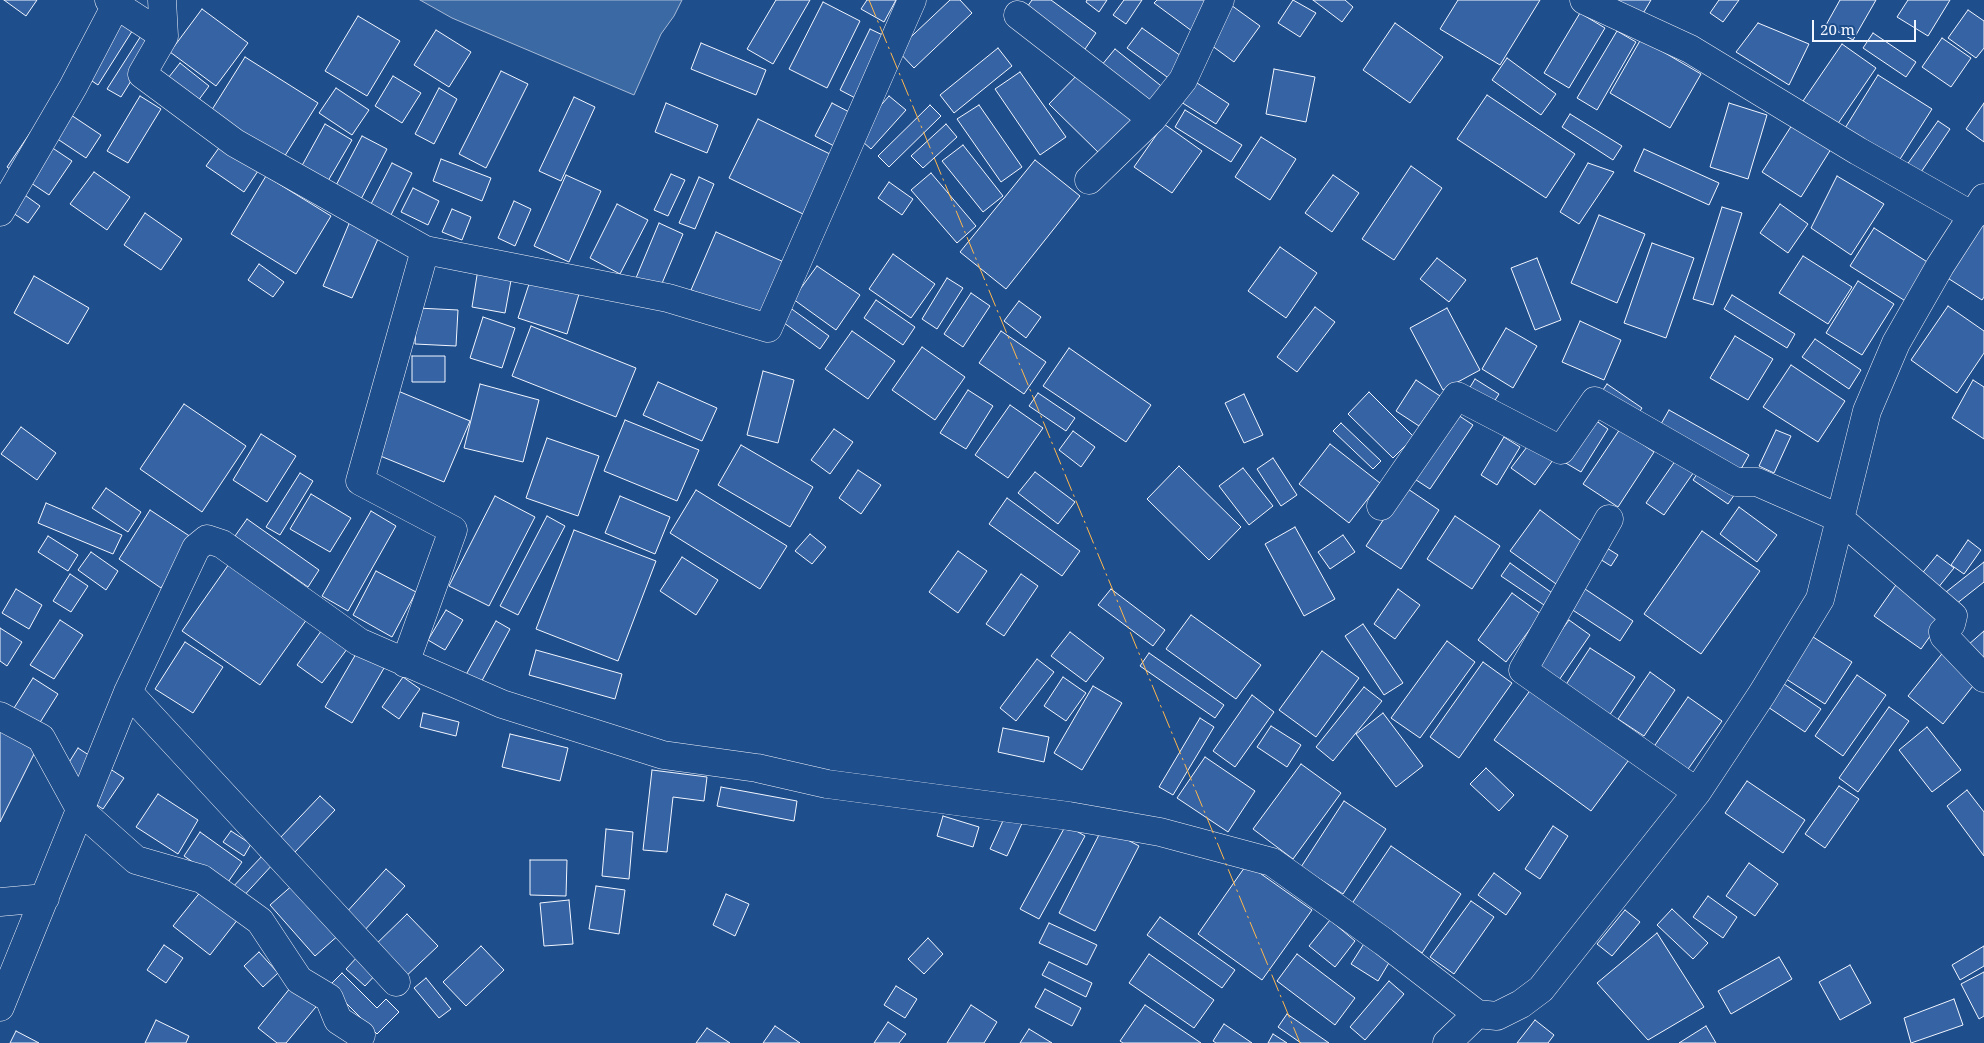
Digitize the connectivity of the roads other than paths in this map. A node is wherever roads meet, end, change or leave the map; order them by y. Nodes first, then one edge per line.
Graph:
1 (162, 0) edge
2 (912, 0) edge
3 (1220, 0) edge
4 (1584, 0) edge
5 (112, 2) edge
6 (1018, 15) dead end
7 (164, 36) junction
8 (1152, 119) junction
9 (1089, 180) dead end
10 (1979, 207) edge
11 (0, 212) edge
12 (425, 250) junction
13 (1381, 506) dead end
14 (1609, 518) dead end
15 (1839, 518) junction
16 (405, 663) junction
17 (1984, 678) edge
18 (128, 692) junction
19 (0, 716) edge
20 (1697, 792) junction
21 (81, 811) junction
22 (45, 898) junction
23 (0, 902) edge
24 (396, 982) dead end
25 (0, 1007) edge
26 (1477, 1014) junction
27 (360, 1036) dead end
28 (1447, 1043) edge

1 - 7 street
2 - 12 street
3 - 8 street
4 - 10 street
5 - 7 street
5 - 11 street
6 - 8 street
7 - 12 street
8 - 9 street
10 - 15 street
12 - 16 street
13 - 15 street
14 - 20 street
15 - 17 street
15 - 20 street
16 - 18 street
16 - 26 street
18 - 21 street
18 - 24 street
19 - 21 street
20 - 26 street
21 - 22 street
21 - 27 street
22 - 23 street
22 - 25 street
26 - 28 street

